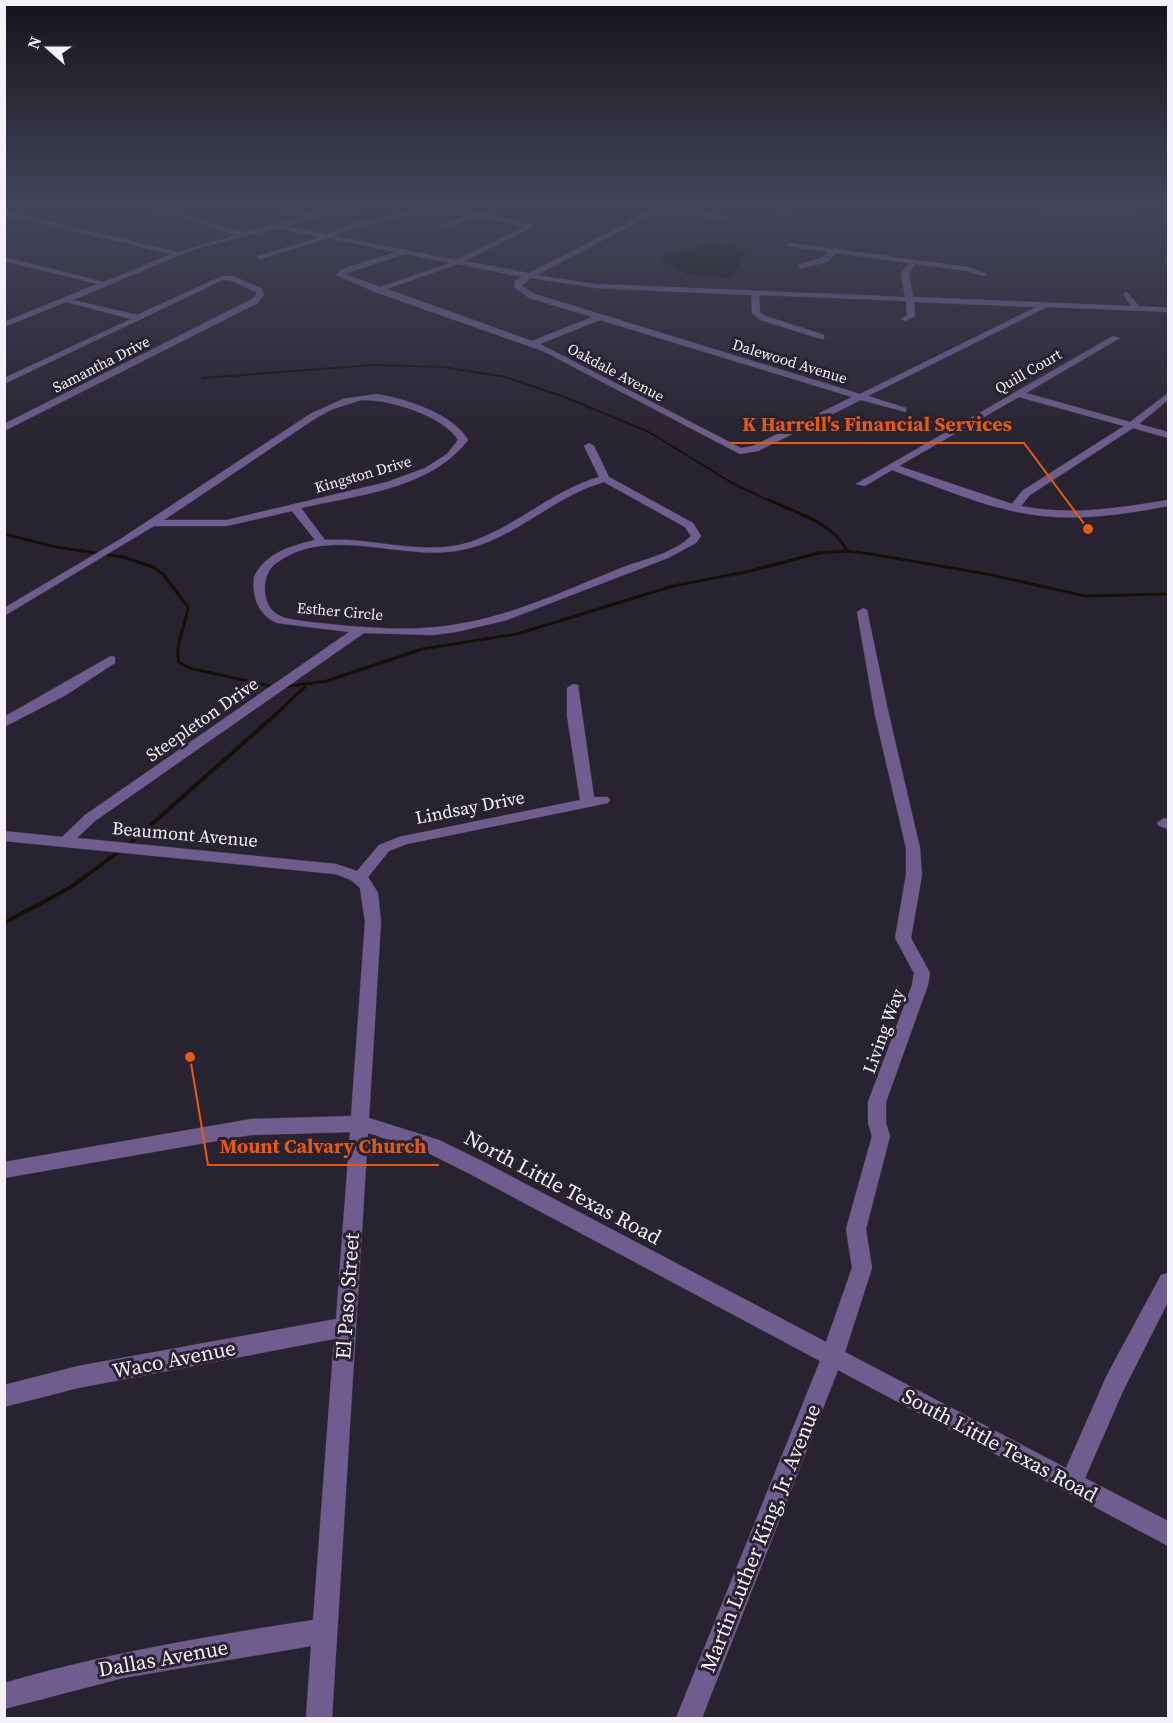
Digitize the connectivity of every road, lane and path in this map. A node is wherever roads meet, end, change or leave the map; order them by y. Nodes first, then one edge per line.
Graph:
1 (96, 287) edge
2 (202, 287) edge
3 (253, 287) edge
4 (371, 287) edge
5 (385, 287) edge
6 (519, 287) edge
7 (620, 287) edge
8 (907, 287) edge
9 (378, 290) junction
10 (755, 294) junction
11 (1127, 294) dead end
12 (65, 300) junction
13 (909, 300) junction
14 (1045, 305) junction
15 (1137, 309) junction
16 (1168, 310) edge
17 (4, 315) edge
18 (599, 317) junction
19 (19, 318) junction
20 (138, 318) junction
21 (905, 320) dead end
22 (4, 325) edge
23 (821, 337) dead end
24 (1116, 338) dead end
25 (533, 344) junction
26 (4, 382) edge
27 (1018, 394) junction
28 (861, 396) junction
29 (1168, 396) edge
30 (903, 410) dead end
31 (1132, 425) junction
32 (4, 428) edge
33 (1168, 435) edge
34 (589, 446) dead end
35 (892, 467) junction
36 (604, 479) junction
37 (861, 484) dead end
38 (1168, 503) edge
39 (1015, 507) junction
40 (295, 508) junction
41 (152, 523) junction
42 (320, 543) junction
43 (863, 612) dead end
44 (4, 613) edge
45 (362, 629) junction
46 (111, 660) dead end
47 (573, 688) dead end
48 (4, 723) edge
49 (4, 836) edge
50 (65, 842) junction
51 (360, 877) junction
52 (359, 1124) junction
53 (4, 1170) edge
54 (1168, 1282) edge
55 (345, 1327) junction
56 (832, 1357) junction
57 (4, 1396) edge
58 (1071, 1483) junction
59 (1168, 1534) edge
60 (325, 1631) junction
61 (4, 1696) edge
62 (319, 1719) edge
63 (689, 1719) edge

1 - 12 street
2 - 20 street, Samantha Drive
3 - 32 street, Samantha Drive
4 - 9 street, Oakdale Avenue
5 - 9 street
6 - 18 street, Dalewood Avenue
7 - 10 street
8 - 13 street
9 - 25 street, Oakdale Avenue
10 - 13 street
10 - 23 street
11 - 15 street
12 - 19 street
12 - 20 street
13 - 14 street
13 - 21 street
14 - 15 street
14 - 28 street
15 - 16 street
17 - 19 street
18 - 25 street
18 - 28 street, Dalewood Avenue
19 - 22 street
20 - 26 street
24 - 27 street, Quill Court
25 - 28 street, Oakdale Avenue
27 - 31 street
27 - 35 street, Quill Court
28 - 30 street, Dalewood Avenue
29 - 31 street
31 - 33 street
31 - 39 street
34 - 36 street
35 - 37 street, Quill Court
35 - 39 street
36 - 42 street, Esther Circle
36 - 45 street, Esther Circle
38 - 39 street
40 - 41 street, Kingston Drive
40 - 41 street, Kingston Drive
40 - 42 street
41 - 44 street, Kingston Drive
42 - 45 street, Esther Circle
43 - 56 street, Living Way
45 - 50 street, Steepleton Drive
46 - 48 street
47 - 51 street, Lindsay Drive
49 - 50 street, Beaumont Avenue
50 - 51 street, Beaumont Avenue
51 - 52 street, El Paso Street
52 - 53 street, North Little Texas Road
52 - 55 street, El Paso Street
52 - 56 street, North Little Texas Road
54 - 58 street
55 - 57 street, Waco Avenue
55 - 60 street, El Paso Street
56 - 58 street, South Little Texas Road
56 - 63 street, Martin Luther King, Jr. Avenue
58 - 59 street, South Little Texas Road
60 - 61 street, Dallas Avenue
60 - 62 street, El Paso Street

